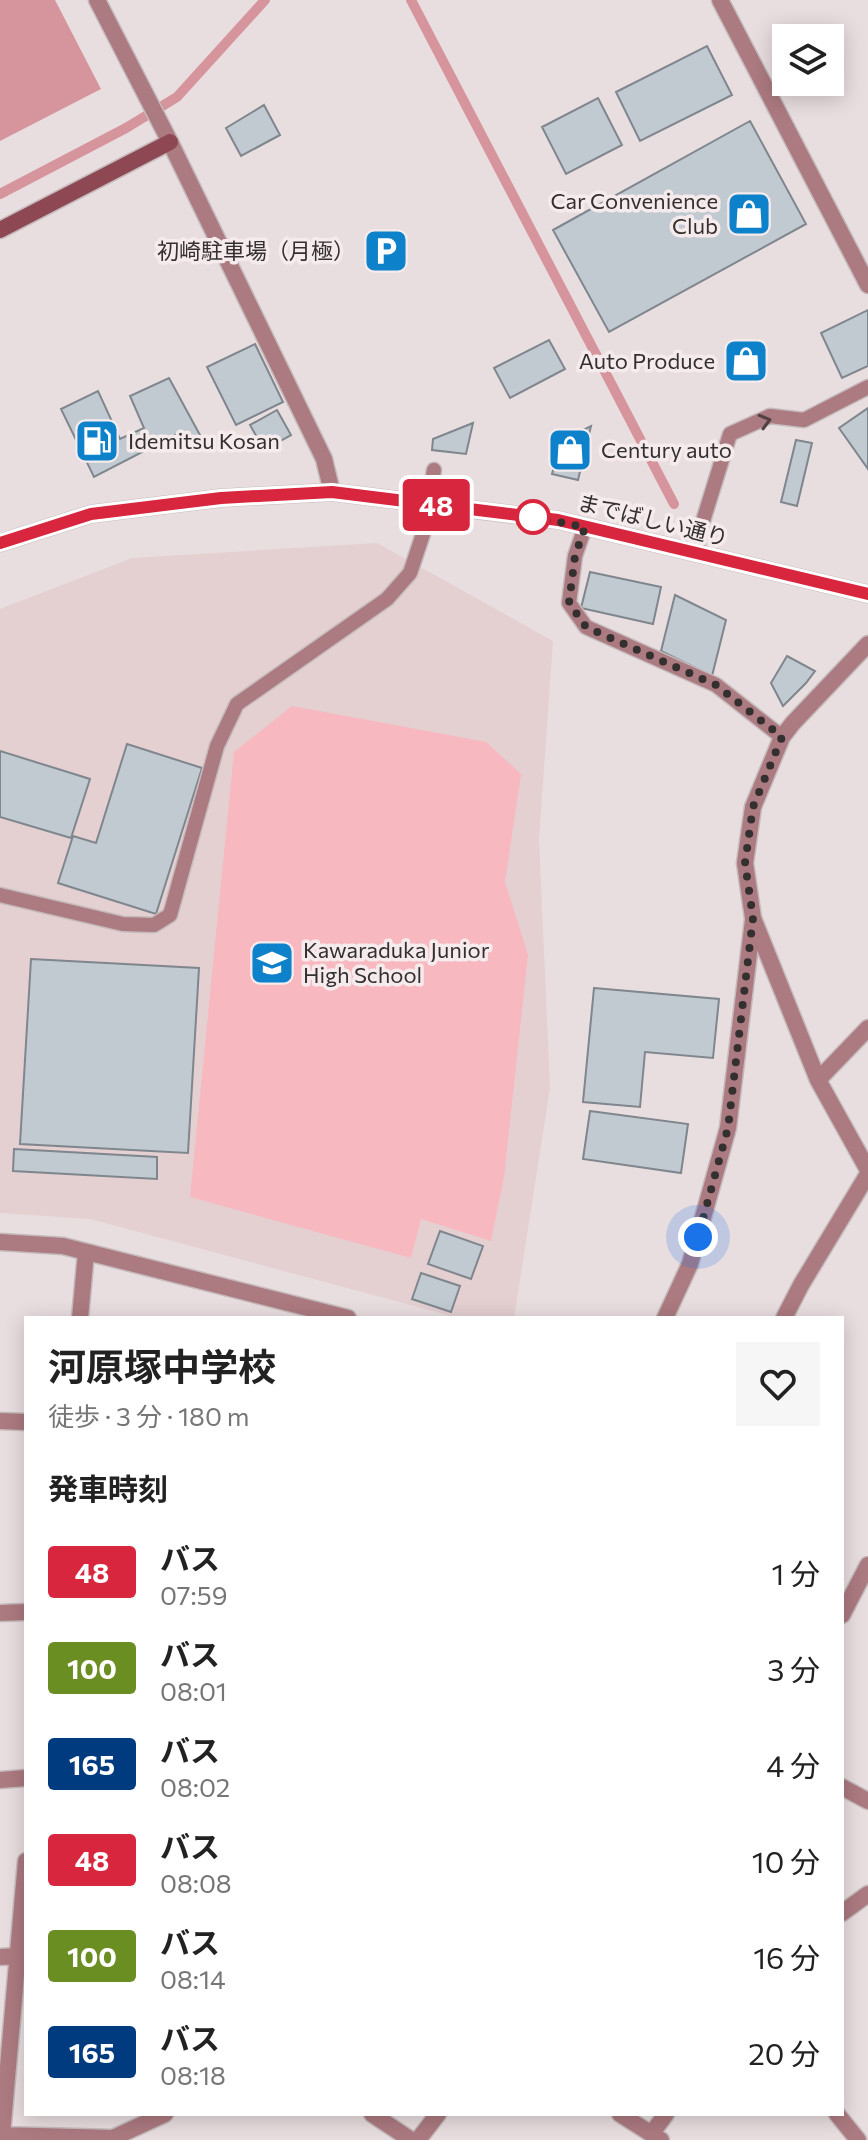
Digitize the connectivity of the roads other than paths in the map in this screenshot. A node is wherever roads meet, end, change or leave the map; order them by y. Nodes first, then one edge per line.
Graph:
1 (97, 0) edge
2 (720, 0) edge
3 (166, 135) junction
4 (0, 230) edge
5 (868, 285) edge
6 (868, 387) edge
7 (434, 470) dead end
8 (332, 492) junction
9 (427, 504) junction
10 (585, 527) junction
11 (0, 543) edge
12 (696, 554) junction
13 (868, 594) edge
14 (868, 644) edge
15 (782, 737) junction
16 (0, 895) edge
17 (753, 918) junction
18 (868, 1028) edge
19 (818, 1080) junction
20 (868, 1172) edge
21 (0, 1242) edge
22 (86, 1252) junction
23 (80, 1316) edge
24 (333, 1316) edge
25 (666, 1316) edge
26 (785, 1316) edge
27 (0, 1421) edge
28 (24, 1422) edge
29 (868, 1565) edge
30 (844, 1611) edge
31 (24, 1612) edge
32 (0, 1613) edge
33 (24, 1778) edge
34 (0, 1780) edge
35 (844, 1788) edge
36 (868, 1801) edge
37 (24, 1885) edge
38 (868, 1894) edge
39 (844, 1912) edge
40 (18, 1956) junction
41 (0, 1957) edge
42 (161, 2116) edge
43 (375, 2116) edge
44 (436, 2116) edge
45 (623, 2116) edge
46 (665, 2116) edge
47 (839, 2116) edge
48 (1, 2135) edge
49 (657, 2136) edge
50 (113, 2139) edge
51 (411, 2140) edge
52 (418, 2140) edge
53 (858, 2140) edge

1 - 3 street
2 - 5 street
3 - 4 street
3 - 8 street
12 -> 6 lane
7 - 9 lane
8 - 9 street, までばしい通り
8 - 11 street, までばしい通り
9 - 10 street, までばしい通り
9 - 16 lane
10 - 12 street, までばしい通り
10 - 15 lane
12 - 13 street, までばしい通り
14 - 15 street
15 - 17 street
17 - 19 street
17 - 25 street
18 - 19 street
19 - 20 street
20 - 26 street
21 - 22 street
22 - 23 street
22 - 24 street
27 - 28 street
29 - 30 street
31 - 32 street
33 - 34 street
35 - 36 street
37 - 40 street
38 - 39 street
40 - 41 street
40 - 48 street
42 - 50 street
43 - 51 street
44 - 52 street
45 - 49 street
46 - 49 street
47 - 53 street
48 - 50 street

